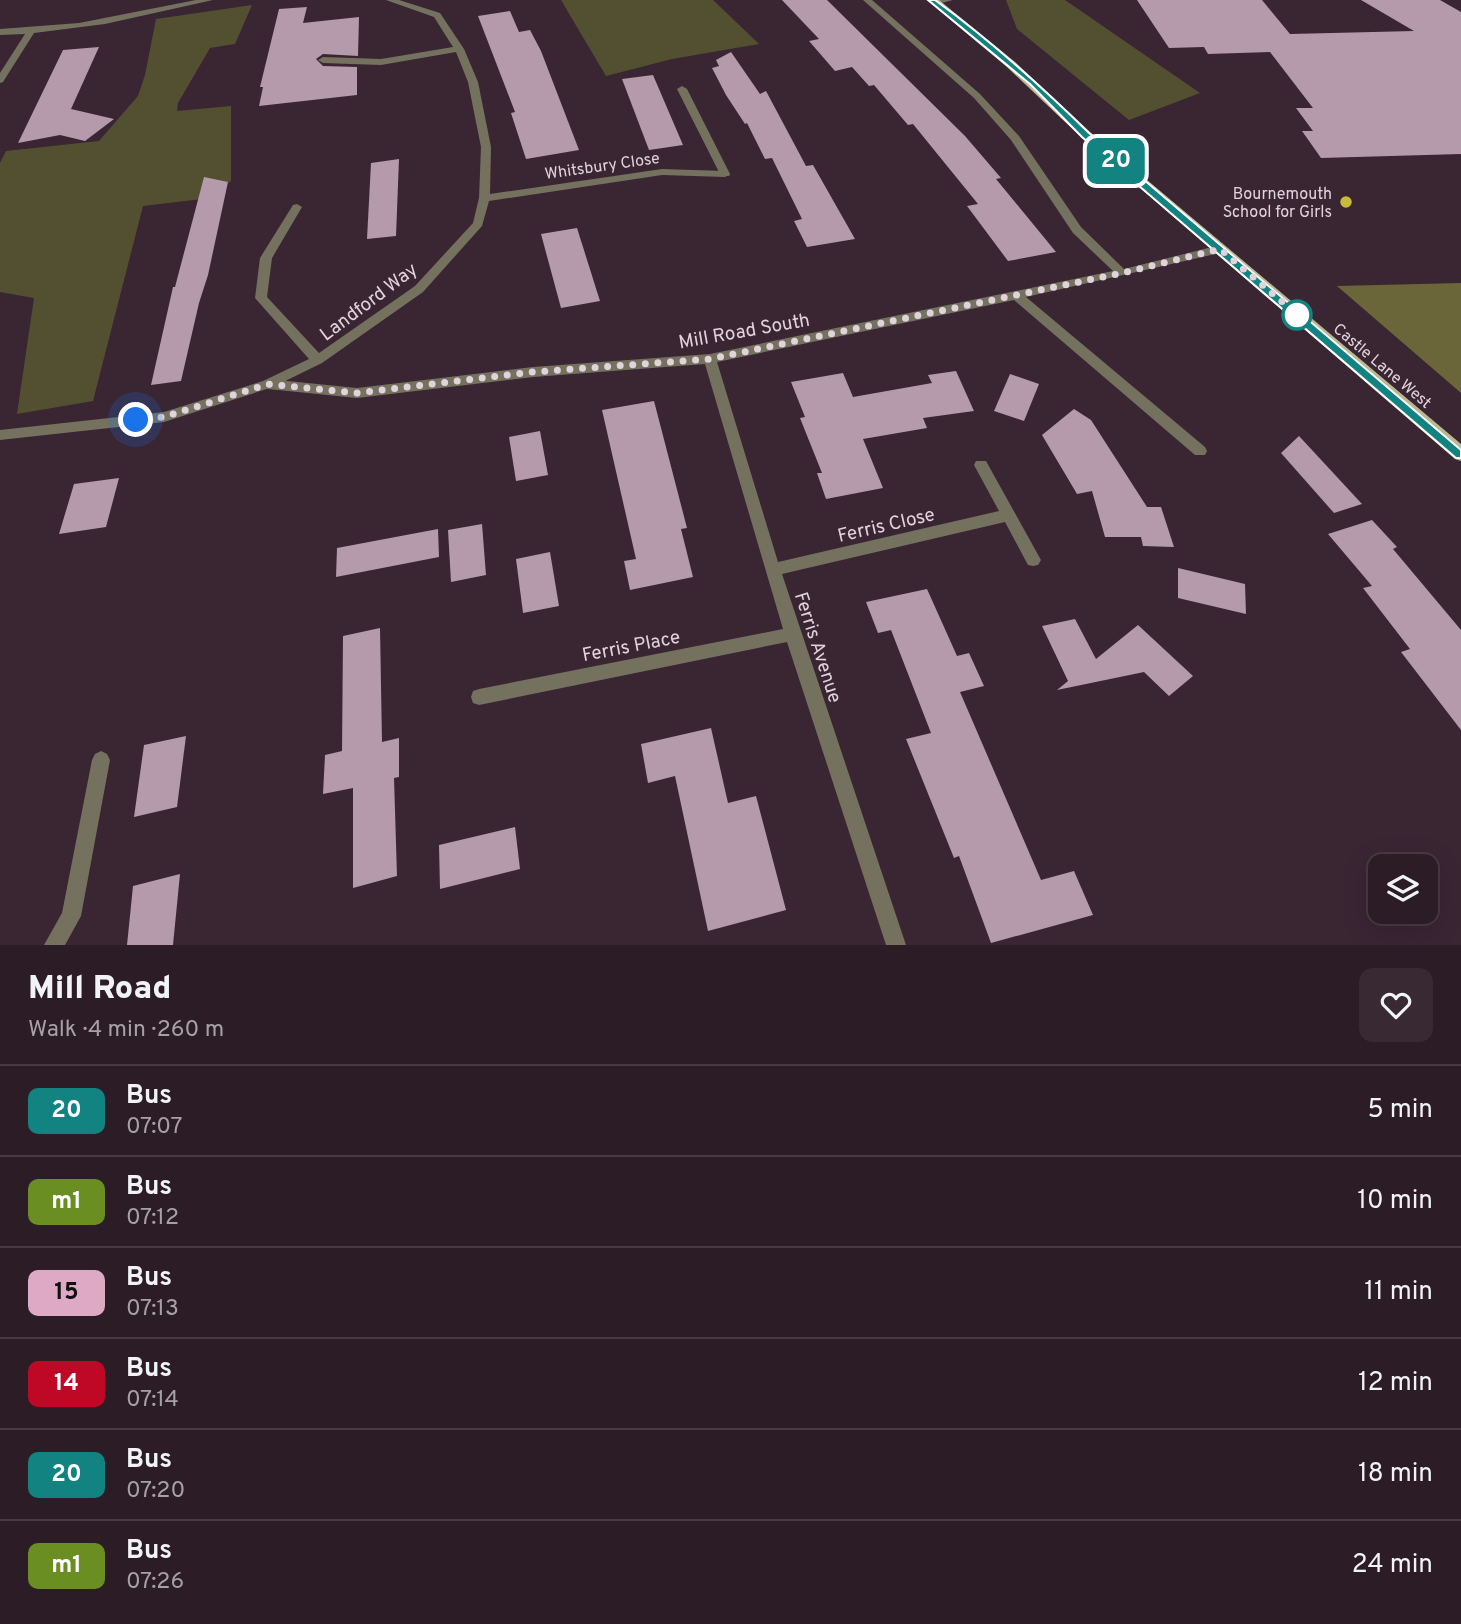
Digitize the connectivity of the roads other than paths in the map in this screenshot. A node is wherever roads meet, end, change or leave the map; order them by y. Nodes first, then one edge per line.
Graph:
1 (209, 0) edge
2 (390, 0) edge
3 (867, 0) edge
4 (939, 1) edge
5 (0, 32) edge
6 (30, 33) junction
7 (459, 49) junction
8 (323, 60) dead end
9 (0, 80) edge
10 (682, 89) dead end
11 (484, 198) junction
12 (297, 207) dead end
13 (1220, 249) junction
14 (1122, 273) junction
15 (1016, 295) junction
16 (710, 359) junction
17 (318, 360) junction
18 (268, 384) junction
19 (0, 435) edge
20 (1200, 451) dead end
21 (1461, 454) edge
22 (981, 465) dead end
23 (1009, 515) junction
24 (1033, 560) dead end
25 (772, 570) junction
26 (793, 634) junction
27 (479, 697) dead end
28 (101, 760) dead end
29 (54, 945) edge
30 (896, 945) edge

1 - 6 street
2 - 7 street, Landford Way
3 - 14 street
4 - 13 main road, Castle Lane West
5 - 6 street
6 - 9 street
7 - 8 street
7 - 11 street, Landford Way
10 - 11 street, Whitsbury Close
11 - 17 street, Landford Way
12 - 17 street
13 - 14 street, Mill Road South
13 - 21 main road, Castle Lane West
14 - 15 street, Mill Road South
15 - 16 street, Mill Road South
15 - 20 street
16 - 18 street, Mill Road South
16 - 25 street, Ferris Avenue
17 - 18 street, Landford Way
18 - 19 street, Landford Way
22 - 23 street
23 - 24 street
23 - 25 street, Ferris Close
25 - 26 street, Ferris Avenue
26 - 27 street, Ferris Place
26 - 30 street, Ferris Avenue
28 - 29 street

